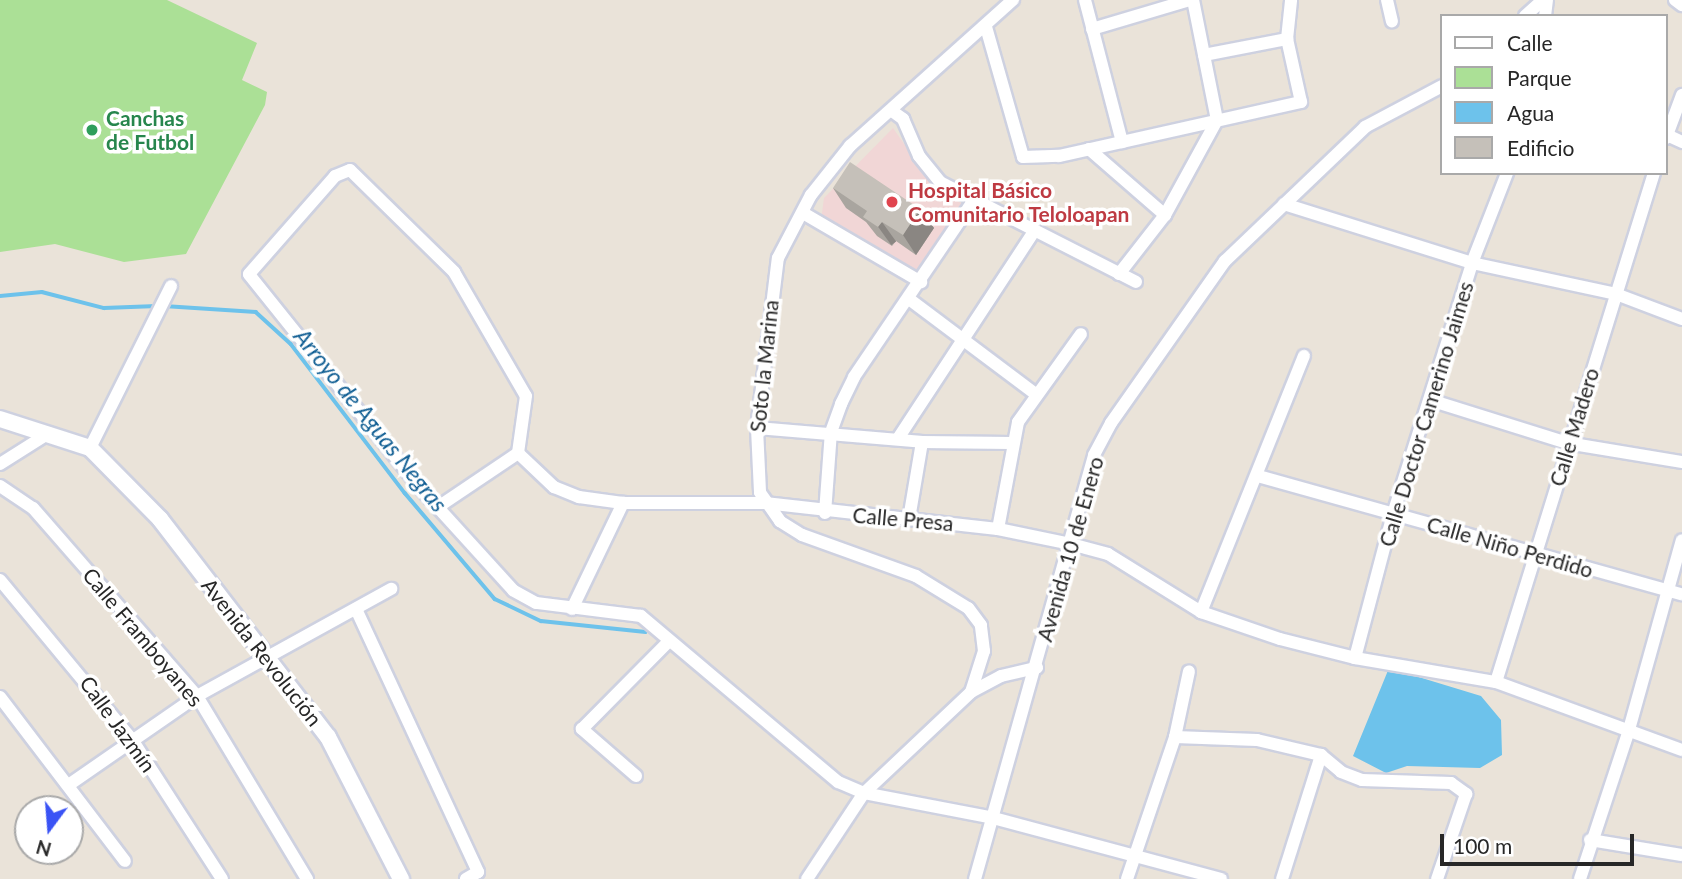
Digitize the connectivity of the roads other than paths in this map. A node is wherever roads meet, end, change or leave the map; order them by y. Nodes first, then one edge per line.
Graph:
1 (1013, 0) edge
2 (1085, 0) edge
3 (1191, 0) edge
4 (1291, 0) edge
5 (1387, 0) edge
6 (1545, 0) edge
7 (1675, 0) edge
8 (1000, 5) edge
9 (1682, 5) edge
10 (1528, 14) edge
11 (1392, 21) dead end
12 (986, 27) junction
13 (1092, 29) junction
14 (1287, 38) junction
15 (1204, 55) junction
16 (1440, 87) edge
17 (1682, 95) edge
18 (892, 111) junction
19 (1217, 120) junction
20 (1668, 133) edge
21 (1122, 142) junction
22 (1089, 149) junction
23 (1506, 175) edge
24 (1653, 175) edge
25 (976, 197) junction
26 (1284, 204) junction
27 (803, 213) junction
28 (1166, 215) junction
29 (1034, 233) junction
30 (1472, 263) junction
31 (1119, 274) junction
32 (921, 282) junction
33 (1136, 282) dead end
34 (171, 286) dead end
35 (1616, 294) junction
36 (909, 299) junction
37 (1682, 319) edge
38 (1081, 334) dead end
39 (963, 340) junction
40 (1304, 356) dead end
41 (1034, 393) junction
42 (1430, 400) junction
43 (0, 419) edge
44 (757, 428) junction
45 (831, 432) junction
46 (49, 433) junction
47 (899, 437) junction
48 (922, 442) junction
49 (1011, 443) junction
50 (1567, 443) junction
51 (90, 448) junction
52 (518, 453) junction
53 (1682, 462) edge
54 (0, 464) edge
55 (1258, 476) junction
56 (0, 485) edge
57 (623, 503) junction
58 (765, 503) junction
59 (438, 507) junction
60 (825, 513) junction
61 (1392, 514) junction
62 (909, 519) junction
63 (998, 529) junction
64 (1682, 540) edge
65 (1071, 544) junction
66 (1537, 555) junction
67 (0, 580) edge
68 (391, 589) dead end
69 (1667, 590) junction
70 (1682, 594) edge
71 (356, 609) junction
72 (572, 609) junction
73 (1202, 612) junction
74 (669, 641) junction
75 (268, 658) junction
76 (1355, 658) junction
77 (1037, 668) junction
78 (1189, 671) dead end
79 (1496, 682) junction
80 (971, 692) junction
81 (197, 696) junction
82 (0, 697) edge
83 (1628, 733) junction
84 (1175, 737) junction
85 (132, 741) junction
86 (1682, 750) edge
87 (1321, 755) junction
88 (636, 776) dead end
89 (70, 784) junction
90 (864, 793) junction
91 (994, 818) junction
92 (1590, 840) junction
93 (1135, 855) junction
94 (1682, 855) edge
95 (125, 861) dead end
96 (222, 879) edge
97 (307, 879) edge
98 (401, 879) edge
99 (466, 879) edge
100 (807, 879) edge
101 (975, 879) edge
102 (1127, 879) edge
103 (1221, 879) edge
104 (1282, 879) edge
105 (1437, 879) edge
106 (1580, 879) edge

1 - 8 street, Soto la Marina
2 - 13 street
3 - 13 street
3 - 15 street
4 - 14 street
5 - 11 street
6 - 10 street
7 - 9 street
8 - 12 street, Soto la Marina
12 - 18 street, Soto la Marina
12 - 22 street
13 - 21 street
14 - 15 street
14 - 19 street
15 - 19 street
16 - 26 street, Avenida 10 de Enero
17 - 20 street
18 - 25 street
18 - 27 street, Soto la Marina
19 - 21 street
19 - 28 street
21 - 22 street
22 - 28 street
23 - 30 street, Calle Doctor Camerino Jaimes
24 - 35 street, Calle Madero
25 - 29 street
25 - 32 street
26 - 30 street
26 - 65 street, Avenida 10 de Enero
27 - 32 street
27 - 44 street, Soto la Marina
28 - 31 street
29 - 31 street
29 - 39 street
30 - 35 street
30 - 42 street, Calle Doctor Camerino Jaimes
31 - 33 street
32 - 36 street
34 - 51 street
35 - 37 street
35 - 50 street, Calle Madero
36 - 39 street
36 - 45 street
38 - 41 street
39 - 41 street
39 - 47 street
40 - 55 street
41 - 49 street
42 - 50 street
42 - 61 street, Calle Doctor Camerino Jaimes
43 - 46 street
44 - 45 street
44 - 58 street, Soto la Marina
45 - 47 street
45 - 60 street
46 - 51 street
46 - 54 street
47 - 48 street
48 - 49 street
48 - 62 street
49 - 63 street
50 - 53 street
50 - 66 street, Calle Madero
51 - 75 street, Avenida Revolución
52 - 57 street, Calle Presa
52 - 59 street
52 - 59 street
55 - 61 street, Calle Niño Perdido
55 - 73 street
56 - 81 street, Calle Framboyanes
57 - 58 street, Calle Presa
57 - 72 street
58 - 60 street, Calle Presa
58 - 80 street
59 - 72 street
60 - 62 street, Calle Presa
61 - 66 street, Calle Niño Perdido
61 - 76 street, Calle Doctor Camerino Jaimes
62 - 63 street, Calle Presa
63 - 65 street, Calle Presa
64 - 69 street
65 - 73 street, Calle Presa
65 - 77 street, Avenida 10 de Enero
66 - 69 street, Calle Niño Perdido
66 - 79 street, Calle Madero
67 - 85 street, Calle Jazmín
68 - 71 street
69 - 70 street, Calle Niño Perdido
69 - 83 street
71 - 75 street
71 - 99 street
72 - 74 street
73 - 76 street, Calle Presa
74 - 88 street
74 - 90 street
75 - 81 street
75 - 98 street, Avenida Revolución
76 - 79 street, Calle Presa
77 - 80 street, Avenida 10 de Enero
77 - 91 street
78 - 84 street
79 - 83 street, Calle Presa
80 - 90 street, Avenida 10 de Enero
81 - 85 street
81 - 97 street, Calle Framboyanes
82 - 89 street
83 - 86 street, Calle Presa
83 - 92 street
84 - 87 street
84 - 93 street
85 - 89 street
85 - 96 street, Calle Jazmín
87 - 104 street
87 - 105 street
89 - 95 street
90 - 91 street
90 - 100 street, Avenida 10 de Enero
91 - 93 street
91 - 101 street
92 - 94 street
92 - 106 street
93 - 102 street
93 - 103 street

